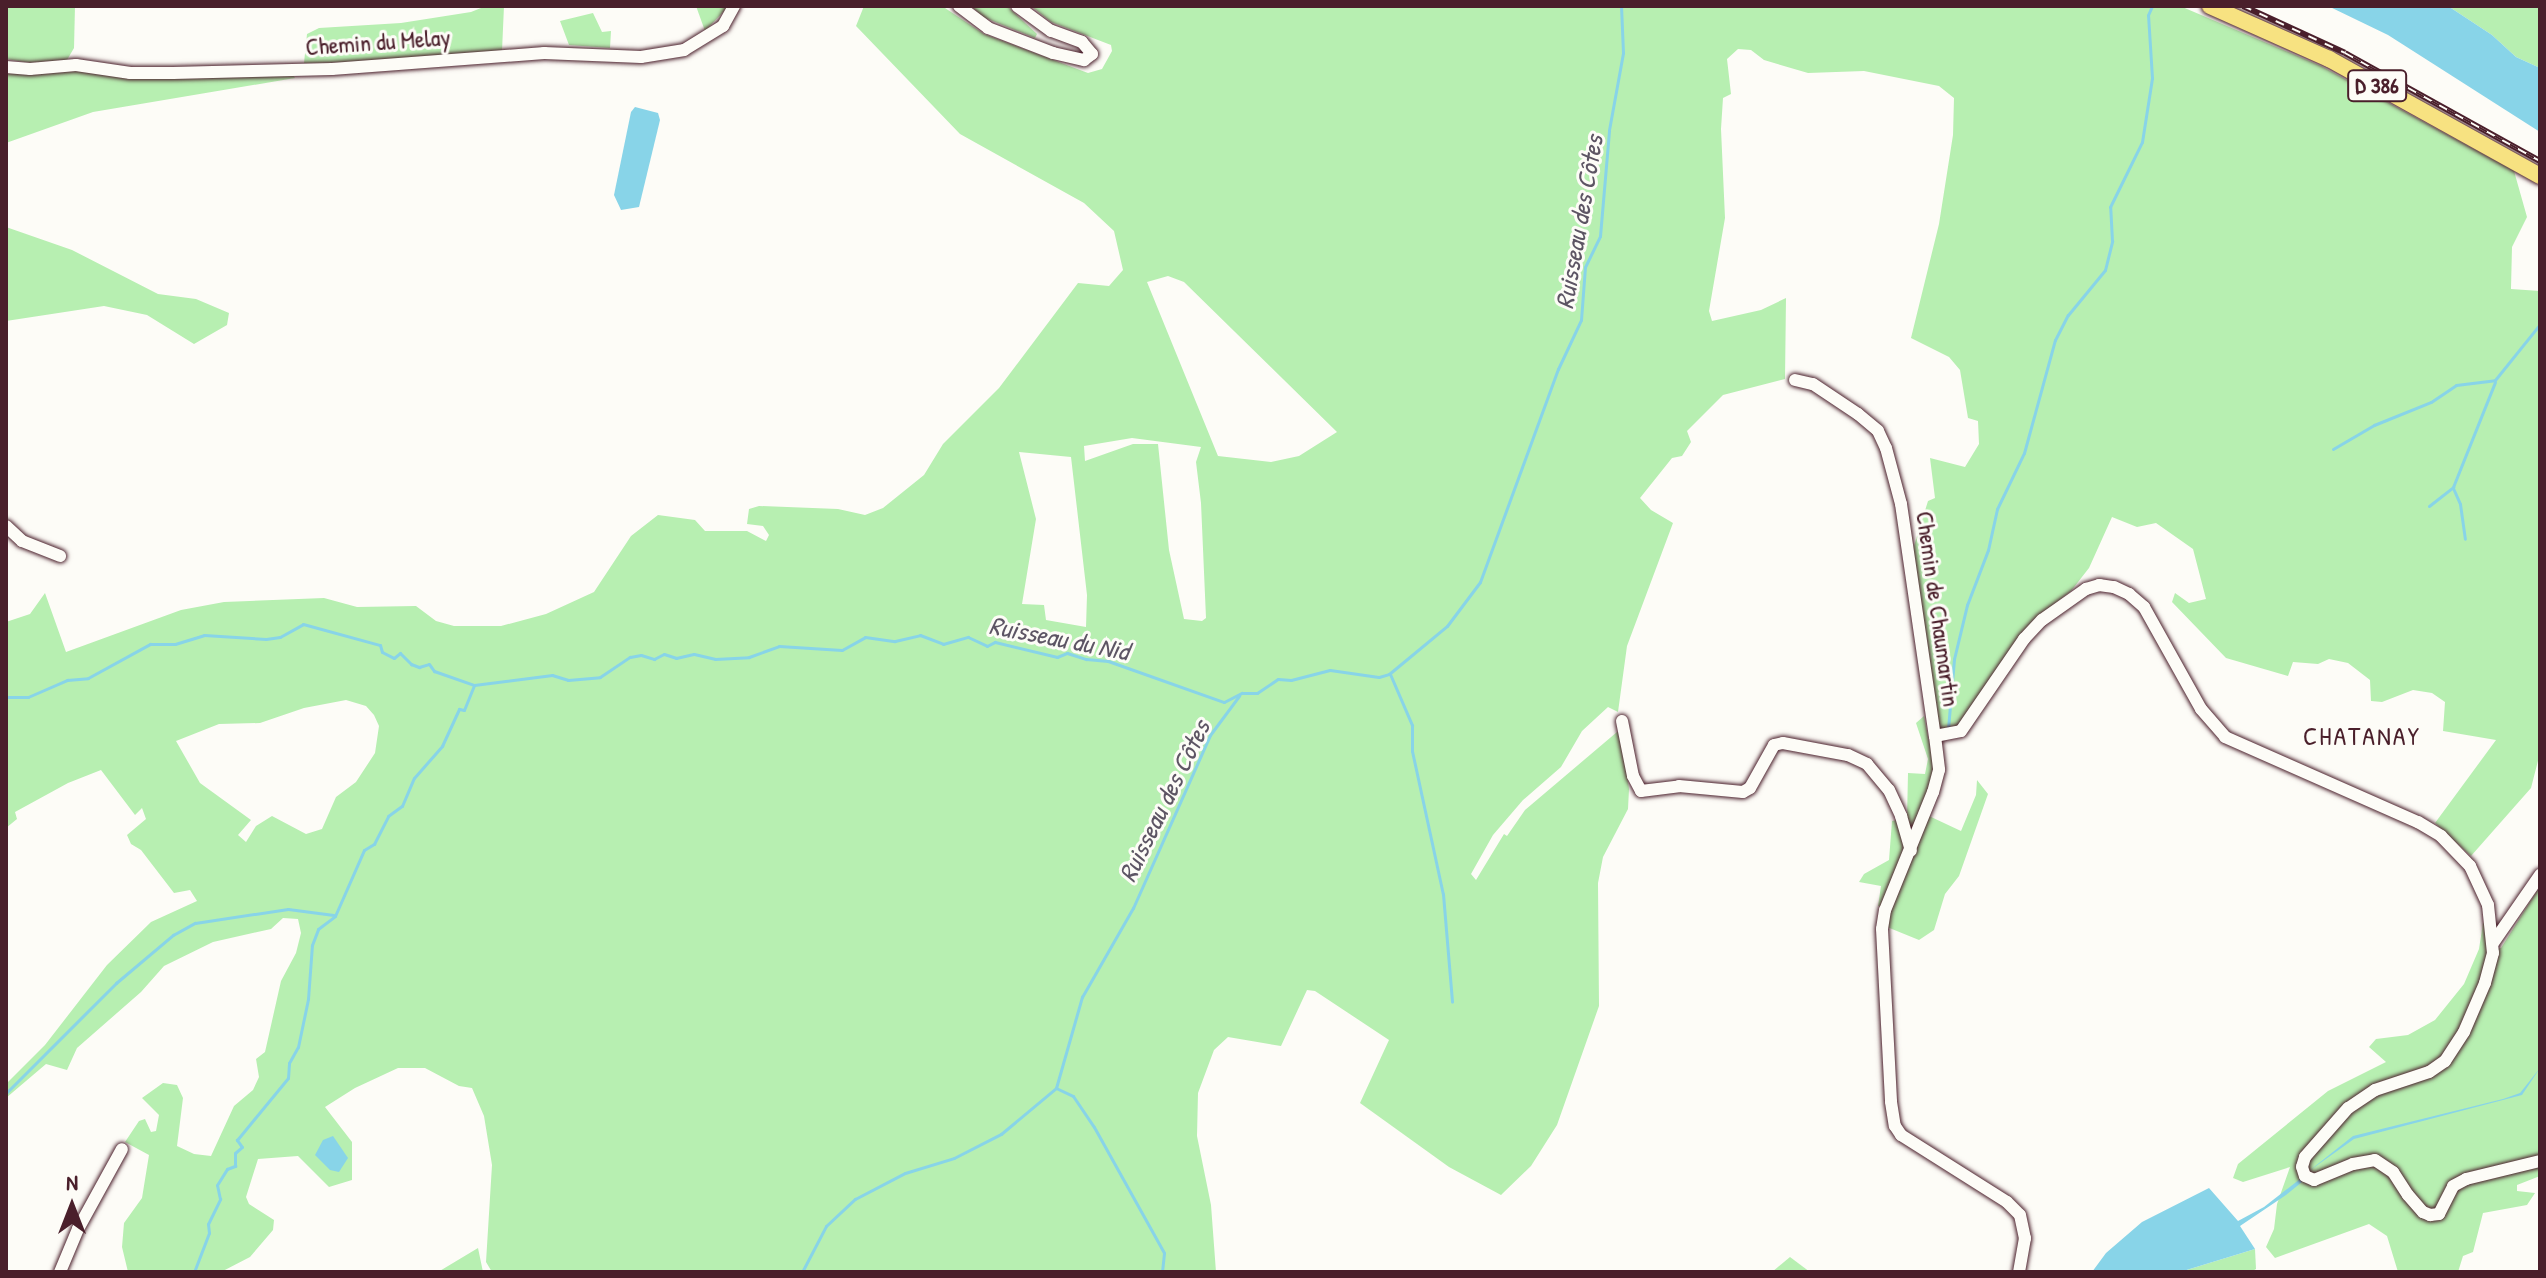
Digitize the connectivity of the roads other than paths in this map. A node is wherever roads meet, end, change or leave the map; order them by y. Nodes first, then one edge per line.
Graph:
1 (734, 6) edge
2 (959, 6) edge
3 (1017, 6) edge
4 (2210, 6) edge
5 (6, 67) edge
6 (2540, 176) edge
7 (1795, 380) dead end
8 (6, 526) edge
9 (60, 556) dead end
10 (1622, 721) dead end
11 (1935, 736) junction
12 (1911, 851) junction
13 (2540, 875) edge
14 (2493, 943) junction
15 (122, 1149) dead end
16 (2540, 1161) edge
17 (60, 1272) edge
18 (2019, 1272) edge

1 - 5 street, Chemin du Melay
2 - 3 street
4 - 6 main road, D 386
7 - 11 street, Chemin de Chaumartin
8 - 9 street
10 - 12 street
11 - 12 street
11 - 14 street, Chemin de Chaumartin
12 - 18 street
13 - 14 street
14 - 16 street, Chemin de Chaumartin
15 - 17 street

